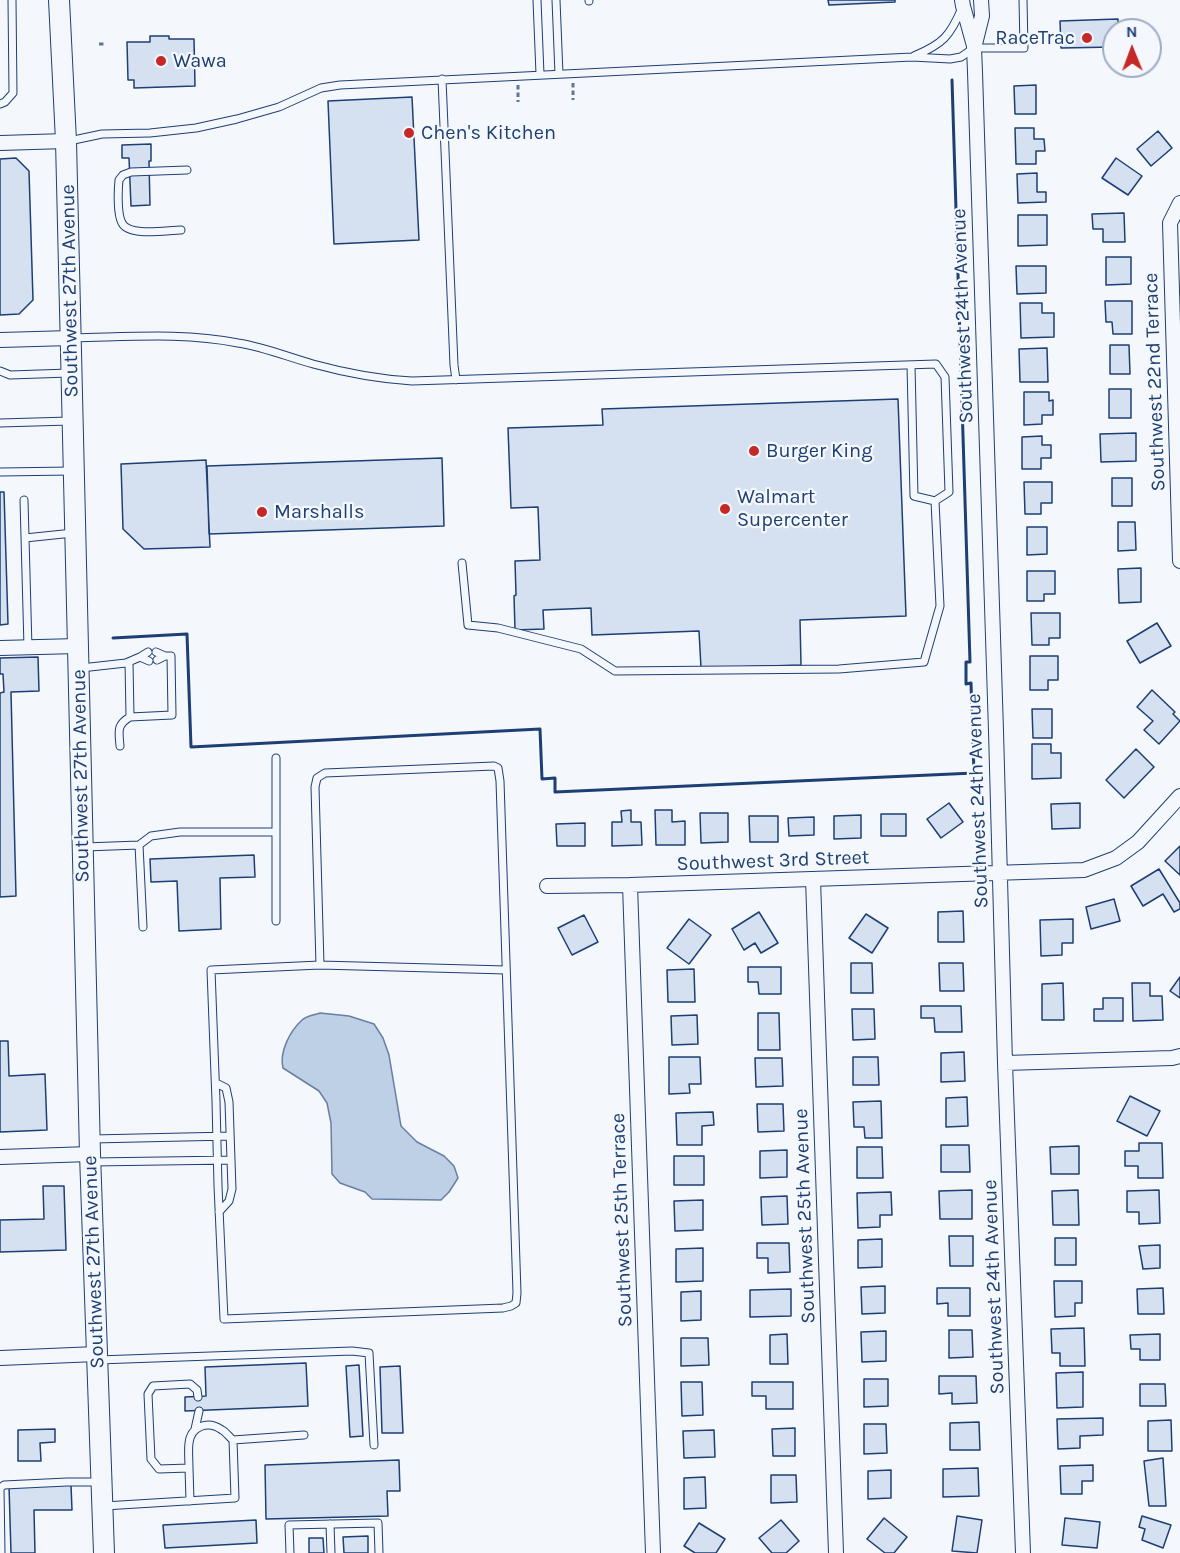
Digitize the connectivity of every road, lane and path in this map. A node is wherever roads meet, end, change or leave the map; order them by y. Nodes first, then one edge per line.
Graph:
1 (12, 0) edge
2 (59, 0) edge
3 (537, 0) edge
4 (556, 0) edge
5 (981, 0) edge
6 (1023, 0) edge
7 (962, 3) edge
8 (99, 44) dead end
9 (104, 45) dead end
10 (974, 48) junction
11 (912, 57) junction
12 (540, 74) junction
13 (559, 74) junction
14 (442, 79) junction
15 (573, 81) dead end
16 (518, 83) dead end
17 (573, 100) dead end
18 (518, 102) dead end
19 (0, 104) edge
20 (66, 141) junction
21 (0, 143) edge
22 (187, 170) dead end
23 (1180, 203) edge
24 (182, 230) dead end
25 (71, 338) junction
26 (0, 340) edge
27 (911, 365) junction
28 (0, 371) edge
29 (72, 373) junction
30 (456, 380) junction
31 (73, 421) junction
32 (0, 423) edge
33 (74, 471) junction
34 (0, 472) edge
35 (24, 500) dead end
36 (935, 501) junction
37 (75, 532) junction
38 (25, 538) junction
39 (1180, 561) edge
40 (462, 563) dead end
41 (78, 646) junction
42 (0, 648) edge
43 (28, 648) junction
44 (165, 656) junction
45 (140, 657) junction
46 (129, 662) junction
47 (78, 668) junction
48 (130, 717) junction
49 (120, 746) dead end
50 (276, 758) dead end
51 (1180, 796) edge
52 (276, 832) junction
53 (139, 844) junction
54 (83, 847) junction
55 (1000, 873) junction
56 (813, 879) junction
57 (630, 885) junction
58 (547, 886) dead end
59 (276, 921) dead end
60 (143, 927) dead end
61 (320, 965) junction
62 (506, 970) junction
63 (1180, 1056) edge
64 (1005, 1063) junction
65 (216, 1083) junction
66 (230, 1136) junction
67 (217, 1137) junction
68 (90, 1152) junction
69 (0, 1157) edge
70 (218, 1160) junction
71 (231, 1160) junction
72 (219, 1212) junction
73 (97, 1357) junction
74 (0, 1358) edge
75 (198, 1396) dead end
76 (198, 1411) dead end
77 (195, 1429) junction
78 (304, 1436) dead end
79 (233, 1440) junction
80 (374, 1445) dead end
81 (189, 1468) junction
82 (101, 1482) junction
83 (190, 1501) junction
84 (102, 1506) junction
85 (330, 1524) junction
86 (1, 1553) edge
87 (104, 1553) edge
88 (290, 1553) edge
89 (331, 1553) edge
90 (379, 1553) edge
91 (653, 1553) edge
92 (836, 1553) edge
93 (1023, 1553) edge

1 - 19 lane
2 - 20 street, Southwest 27th Avenue
3 - 12 lane
4 - 13 lane
5 - 10 street, Southwest 24th Avenue
6 - 10 lane
7 - 10 street, Southwest 24th Avenue
7 - 11 lane
8 - 9 path
10 - 11 lane
10 - 55 street, Southwest 24th Avenue
11 - 13 lane
12 - 13 lane
12 - 14 lane
14 - 20 lane
14 - 30 lane
15 - 17 path
16 - 18 path
20 - 21 street
20 - 25 street, Southwest 27th Avenue
22 - 24 lane
23 - 39 street, Southwest 22nd Terrace
25 - 26 street
25 - 29 street, Southwest 27th Avenue
25 - 30 lane
27 - 30 lane
27 - 36 lane
27 - 36 lane
28 - 29 lane
29 - 31 street, Southwest 27th Avenue
31 - 32 lane
31 - 33 street, Southwest 27th Avenue
33 - 34 lane
33 - 37 street, Southwest 27th Avenue
35 - 38 lane
36 - 40 lane
37 - 38 lane
37 - 41 street, Southwest 27th Avenue
38 - 43 lane
41 - 43 street
41 - 47 street, Southwest 27th Avenue
42 - 43 street
44 - 45 lane
44 - 45 lane
44 - 48 lane
45 - 46 lane
46 - 47 lane
46 - 48 lane
47 - 54 street, Southwest 27th Avenue
48 - 49 lane
50 - 52 lane
51 - 55 street, Southwest 3rd Street
52 - 53 lane
52 - 59 lane
53 - 54 lane
53 - 60 lane
54 - 68 street, Southwest 27th Avenue
55 - 56 street, Southwest 3rd Street
55 - 64 street, Southwest 24th Avenue
56 - 57 street, Southwest 3rd Street
56 - 92 street, Southwest 25th Avenue
57 - 58 street, Southwest 3rd Street
57 - 91 street, Southwest 25th Terrace
61 - 62 lane
61 - 62 lane
61 - 65 lane
62 - 72 lane
63 - 64 street
64 - 93 street, Southwest 24th Avenue
65 - 66 lane
65 - 67 lane
66 - 67 lane
66 - 71 lane
67 - 68 lane
67 - 70 lane
68 - 69 street
68 - 70 lane
68 - 73 street, Southwest 27th Avenue
70 - 71 lane
70 - 72 lane
71 - 72 lane
73 - 74 street
73 - 80 lane
73 - 82 street, Southwest 27th Avenue
75 - 81 lane
76 - 77 lane
77 - 79 lane
77 - 81 lane
78 - 79 lane
79 - 83 lane
81 - 83 lane
82 - 84 street, Southwest 27th Avenue
82 - 86 lane
83 - 84 lane
84 - 87 street, Southwest 27th Avenue
85 - 88 lane
85 - 89 lane
85 - 90 lane

